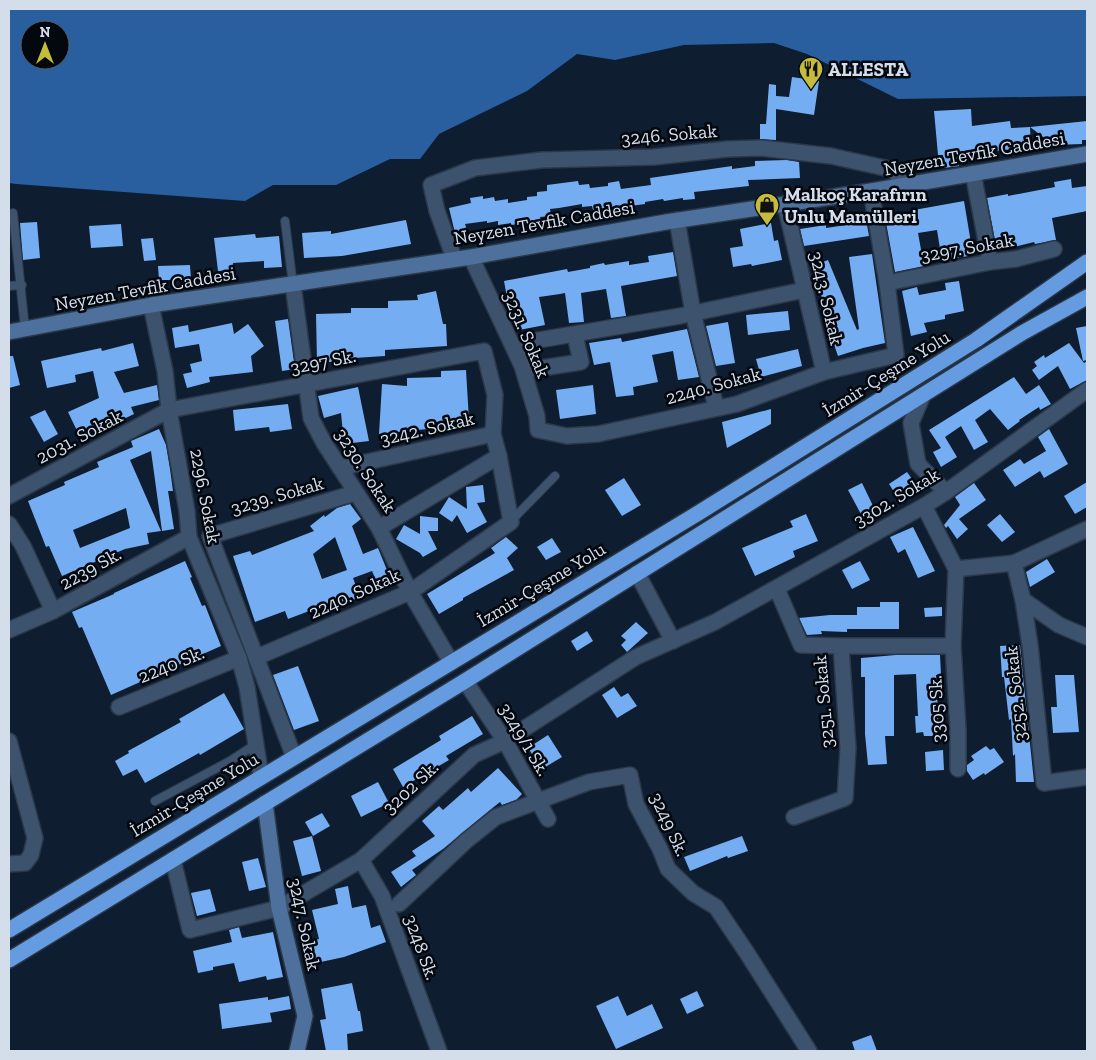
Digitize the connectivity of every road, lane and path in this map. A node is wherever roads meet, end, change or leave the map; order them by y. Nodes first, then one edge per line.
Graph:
1 (1087, 154) edge
2 (973, 173) junction
3 (904, 185) junction
4 (871, 191) junction
5 (785, 204) junction
6 (13, 213) dead end
7 (677, 220) junction
8 (285, 221) dead end
9 (1054, 249) dead end
10 (471, 257) junction
11 (454, 258) junction
12 (990, 262) junction
13 (1087, 262) edge
14 (887, 283) junction
15 (293, 285) junction
16 (9, 286) edge
17 (22, 286) junction
18 (804, 290) junction
19 (1087, 297) edge
20 (151, 305) junction
21 (693, 313) junction
22 (25, 329) junction
23 (9, 332) edge
24 (575, 334) dead end
25 (824, 372) junction
26 (306, 384) junction
27 (1087, 390) edge
28 (923, 395) junction
29 (716, 407) junction
30 (169, 410) junction
31 (538, 430) joint
32 (493, 434) junction
33 (499, 456) junction
34 (340, 468) junction
35 (555, 476) dead end
36 (946, 492) junction
37 (355, 493) junction
38 (9, 496) edge
39 (924, 506) junction
40 (511, 522) junction
41 (9, 524) edge
42 (379, 528) junction
43 (1087, 529) edge
44 (189, 537) junction
45 (1014, 563) junction
46 (956, 569) junction
47 (637, 574) junction
48 (777, 588) junction
49 (410, 592) junction
50 (1023, 600) junction
51 (52, 611) junction
52 (715, 622) joint
53 (9, 630) edge
54 (1087, 637) edge
55 (673, 641) junction
56 (840, 646) junction
57 (953, 646) junction
58 (257, 657) junction
59 (239, 658) junction
60 (451, 662) junction
61 (465, 681) junction
62 (119, 707) dead end
63 (9, 741) edge
64 (505, 742) junction
65 (256, 744) junction
66 (294, 757) junction
67 (12, 763) edge
68 (958, 769) dead end
69 (261, 777) junction
70 (1087, 777) edge
71 (155, 801) dead end
72 (538, 801) junction
73 (265, 803) junction
74 (794, 817) dead end
75 (548, 819) dead end
76 (173, 860) junction
77 (361, 860) junction
78 (9, 864) edge
79 (399, 904) dead end
80 (278, 908) junction
81 (9, 930) edge
82 (9, 960) edge
83 (297, 1051) edge
84 (438, 1051) edge
85 (809, 1051) edge

1 - 2 street, Neyzen Tevfik Caddesi
2 - 3 street, Neyzen Tevfik Caddesi
2 - 12 street
3 - 4 street, Neyzen Tevfik Caddesi
3 - 11 street, 3246. Sokak
4 - 5 street, Neyzen Tevfik Caddesi
4 - 14 street
5 - 7 street, Neyzen Tevfik Caddesi
5 - 18 street, 3243. Sokak
6 - 17 lane
7 - 10 street, Neyzen Tevfik Caddesi
7 - 21 street
8 - 15 lane
9 - 12 street, 3297. Sokak
10 - 11 street, Neyzen Tevfik Caddesi
10 - 31 street, 3231. Sokak
11 - 15 street, Neyzen Tevfik Caddesi
12 - 14 street, 3297. Sokak
13 - 60 highway, İzmir-Çeşme Yolu
14 - 25 street, 2240. Sokak
15 - 20 street, Neyzen Tevfik Caddesi
15 - 26 street, 3230. Sokak
16 - 17 lane
17 - 22 lane
18 - 21 street
18 - 25 street, 3243. Sokak
19 - 28 highway, İzmir-Çeşme Yolu
20 - 22 street, Neyzen Tevfik Caddesi
20 - 30 street, 2296. Sokak
21 - 24 street
21 - 29 street
22 - 23 street, Neyzen Tevfik Caddesi
25 - 29 street, 2240. Sokak
26 - 30 street, 3297 Sk.
26 - 32 street, 3297 Sk.
26 - 34 street, 3230. Sokak
27 - 36 street, 3302. Sokak
28 - 36 street
28 - 47 highway, İzmir-Çeşme Yolu
29 - 31 street, 2240. Sokak
30 - 38 street, 2031. Sokak
30 - 44 street, 2296. Sokak
32 - 33 street
32 - 34 street, 3242. Sokak
33 - 40 street
33 - 42 street
34 - 37 street, 3230. Sokak
35 - 40 lane
36 - 39 street, 3302. Sokak
37 - 42 street, 3230. Sokak
37 - 58 street, 3239. Sokak
39 - 46 street
39 - 48 street, 3302. Sokak
40 - 49 street, 2240. Sokak
41 - 51 street
42 - 49 street, 3230. Sokak
43 - 45 street
44 - 51 street, 2239 Sk.
44 - 59 street, 2296. Sokak
45 - 46 street
45 - 50 street, 3252. Sokak
46 - 57 street, 3305 Sk.
47 - 55 street
47 - 61 highway, İzmir-Çeşme Yolu
48 - 52 street, 3302. Sokak
48 - 56 street, 3251. Sokak
49 - 58 street, 2240. Sokak
49 - 60 street, 3230. Sokak
50 - 54 street
50 - 70 street, 3252. Sokak
51 - 53 street, 2239 Sk.
52 - 55 street, 3202 Sk.
55 - 64 street, 3202 Sk.
56 - 57 street
56 - 74 street, 3251. Sokak
57 - 68 street, 3305 Sk.
58 - 66 street
59 - 62 street, 2240 Sk.
59 - 65 street, 2296. Sokak
60 - 66 highway, İzmir-Çeşme Yolu
61 - 64 street, 3249/1 Sk.
61 - 73 highway, İzmir-Çeşme Yolu
63 - 67 street
64 - 72 street, 3249/1 Sk.
64 - 77 street, 3202 Sk.
65 - 69 street, 2296. Sokak
65 - 71 lane
66 - 69 highway, İzmir-Çeşme Yolu
67 - 78 street
69 - 81 highway, İzmir-Çeşme Yolu
72 - 75 street, 3249/1 Sk.
72 - 79 street, 3249 Sk.
72 - 85 street, 3249 Sk.
73 - 76 highway, İzmir-Çeşme Yolu
73 - 80 street, 3247. Sokak
76 - 80 street, 3202 Sk.
76 - 82 highway, İzmir-Çeşme Yolu
77 - 80 street, 3202 Sk.
77 - 84 street, 3248 Sk.
80 - 83 street, 3247. Sokak

